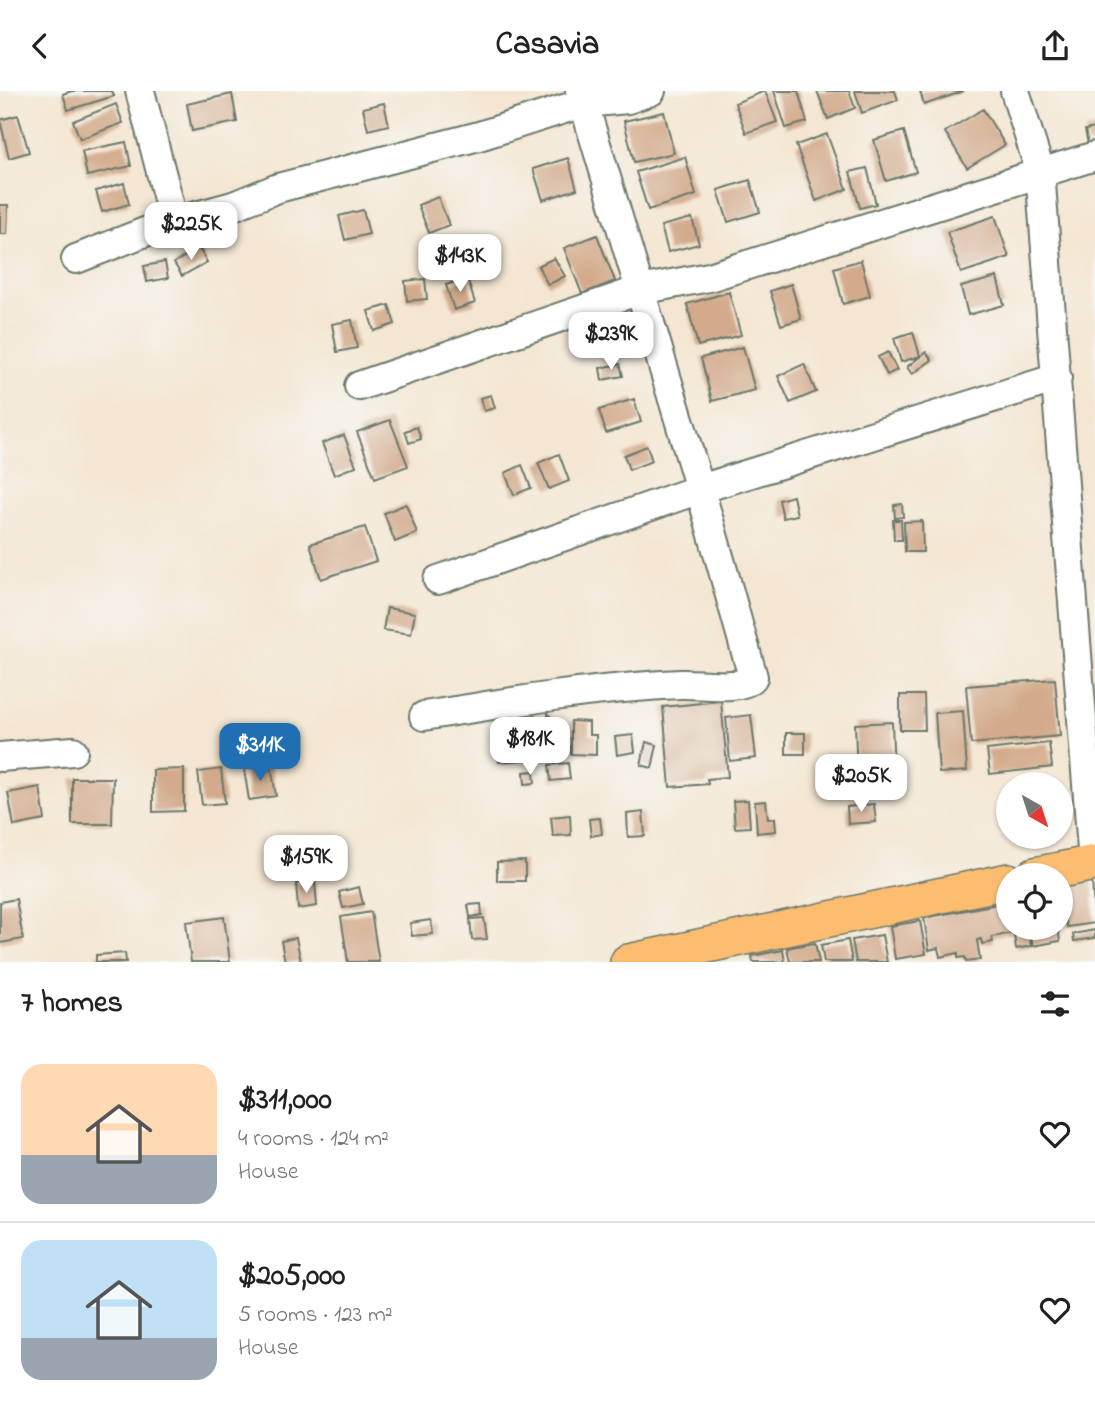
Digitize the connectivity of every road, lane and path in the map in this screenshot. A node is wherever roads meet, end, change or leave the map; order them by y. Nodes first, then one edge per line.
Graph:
1 (140, 91) edge
2 (651, 91) edge
3 (1015, 91) edge
4 (581, 97) edge
5 (1095, 156) edge
6 (1040, 171) junction
7 (174, 222) junction
8 (76, 259) dead end
9 (640, 290) junction
10 (1057, 378) junction
11 (359, 386) dead end
12 (700, 489) junction
13 (438, 580) dead end
14 (1086, 647) edge
15 (424, 716) dead end
16 (73, 751) dead end
17 (0, 757) edge
18 (1094, 863) edge
19 (1073, 867) edge
20 (996, 884) edge
21 (628, 962) edge

1 - 7 street
2 - 4 street
3 - 6 street
4 - 7 street
4 - 9 street
5 - 6 street
6 - 9 street
6 - 10 street
7 - 8 street
9 - 11 street
9 - 12 street
10 - 12 street
10 - 14 street
12 - 13 street
12 - 15 street
14 - 18 street
16 - 17 street
18 - 19 main road
20 - 21 main road

